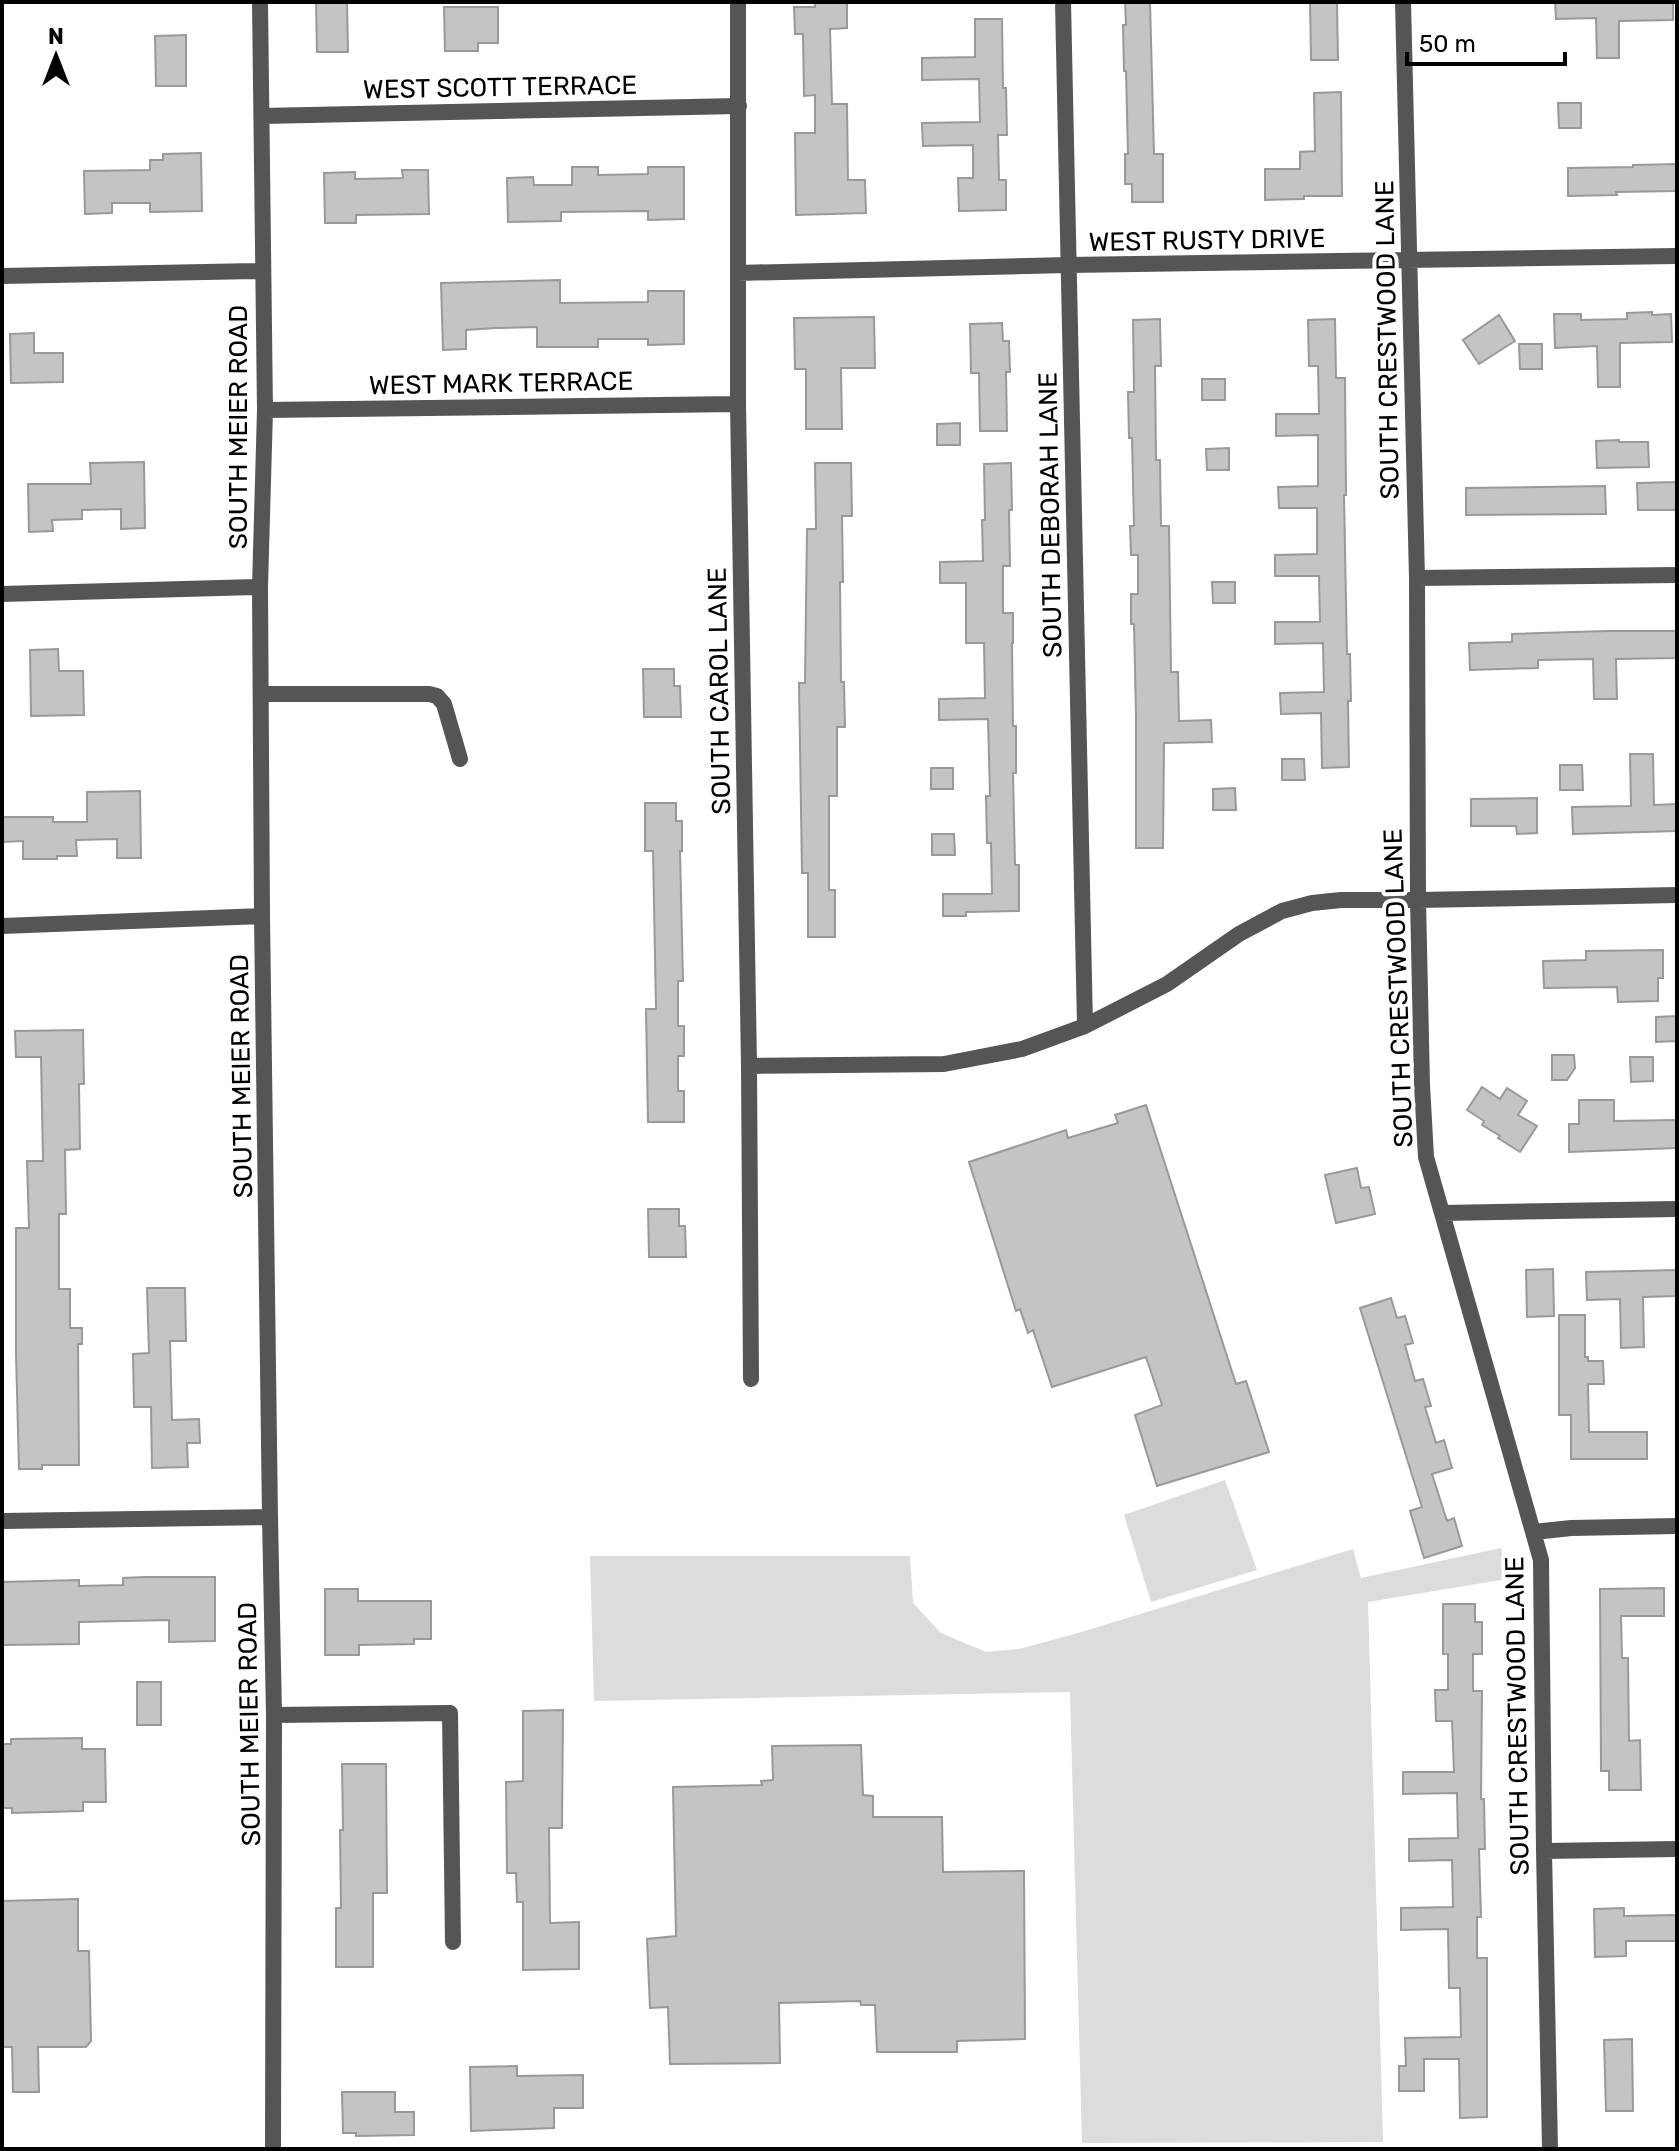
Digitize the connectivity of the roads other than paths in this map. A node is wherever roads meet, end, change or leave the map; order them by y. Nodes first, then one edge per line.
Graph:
1 (260, 2) edge
2 (738, 2) edge
3 (1063, 2) edge
4 (1403, 2) edge
5 (739, 106) junction
6 (262, 116) junction
7 (1677, 256) edge
8 (1410, 262) junction
9 (1068, 265) junction
10 (262, 271) junction
11 (738, 273) junction
12 (2, 276) edge
13 (738, 404) junction
14 (265, 410) junction
15 (1677, 575) edge
16 (1417, 578) junction
17 (260, 587) junction
18 (2, 594) edge
19 (262, 694) junction
20 (460, 759) dead end
21 (1677, 895) edge
22 (1418, 900) junction
23 (262, 916) junction
24 (2, 926) edge
25 (1085, 1026) junction
26 (749, 1066) junction
27 (1677, 1209) edge
28 (1442, 1213) junction
29 (751, 1379) dead end
30 (270, 1517) junction
31 (2, 1521) edge
32 (1677, 1526) edge
33 (1534, 1532) junction
34 (274, 1715) junction
35 (1677, 1849) edge
36 (1544, 1851) junction
37 (453, 1942) dead end
38 (273, 2149) edge
39 (1550, 2149) edge

1 - 6 street, SOUTH MEIER ROAD
2 - 5 street, SOUTH CAROL LANE
3 - 9 street, SOUTH DEBORAH LANE
4 - 8 street, SOUTH CRESTWOOD LANE
5 - 6 street, WEST SCOTT TERRACE
5 - 11 street, SOUTH CAROL LANE
6 - 10 street, SOUTH MEIER ROAD
7 - 8 street, WEST RUSTY DRIVE
8 - 9 street, WEST RUSTY DRIVE
8 - 16 street, SOUTH CRESTWOOD LANE
9 - 11 street, WEST RUSTY DRIVE
9 - 25 street, SOUTH DEBORAH LANE
10 - 12 street
10 - 14 street, SOUTH MEIER ROAD
11 - 13 street, SOUTH CAROL LANE
13 - 14 street, WEST MARK TERRACE
13 - 26 street, SOUTH CAROL LANE
14 - 17 street, SOUTH MEIER ROAD
15 - 16 street
16 - 22 street, SOUTH CRESTWOOD LANE
17 - 18 street
17 - 19 street, SOUTH MEIER ROAD
19 - 20 street
19 - 23 street, SOUTH MEIER ROAD
21 - 22 street
22 - 25 street
22 - 28 street, SOUTH CRESTWOOD LANE
23 - 24 street
23 - 30 street, SOUTH MEIER ROAD
25 - 26 street
26 - 29 street, SOUTH CAROL LANE
27 - 28 street
28 - 33 street, SOUTH CRESTWOOD LANE
30 - 31 street
30 - 34 street, SOUTH MEIER ROAD
32 - 33 street
33 - 36 street, SOUTH CRESTWOOD LANE
34 - 37 street
34 - 38 street, SOUTH MEIER ROAD
35 - 36 street
36 - 39 street, SOUTH CRESTWOOD LANE

